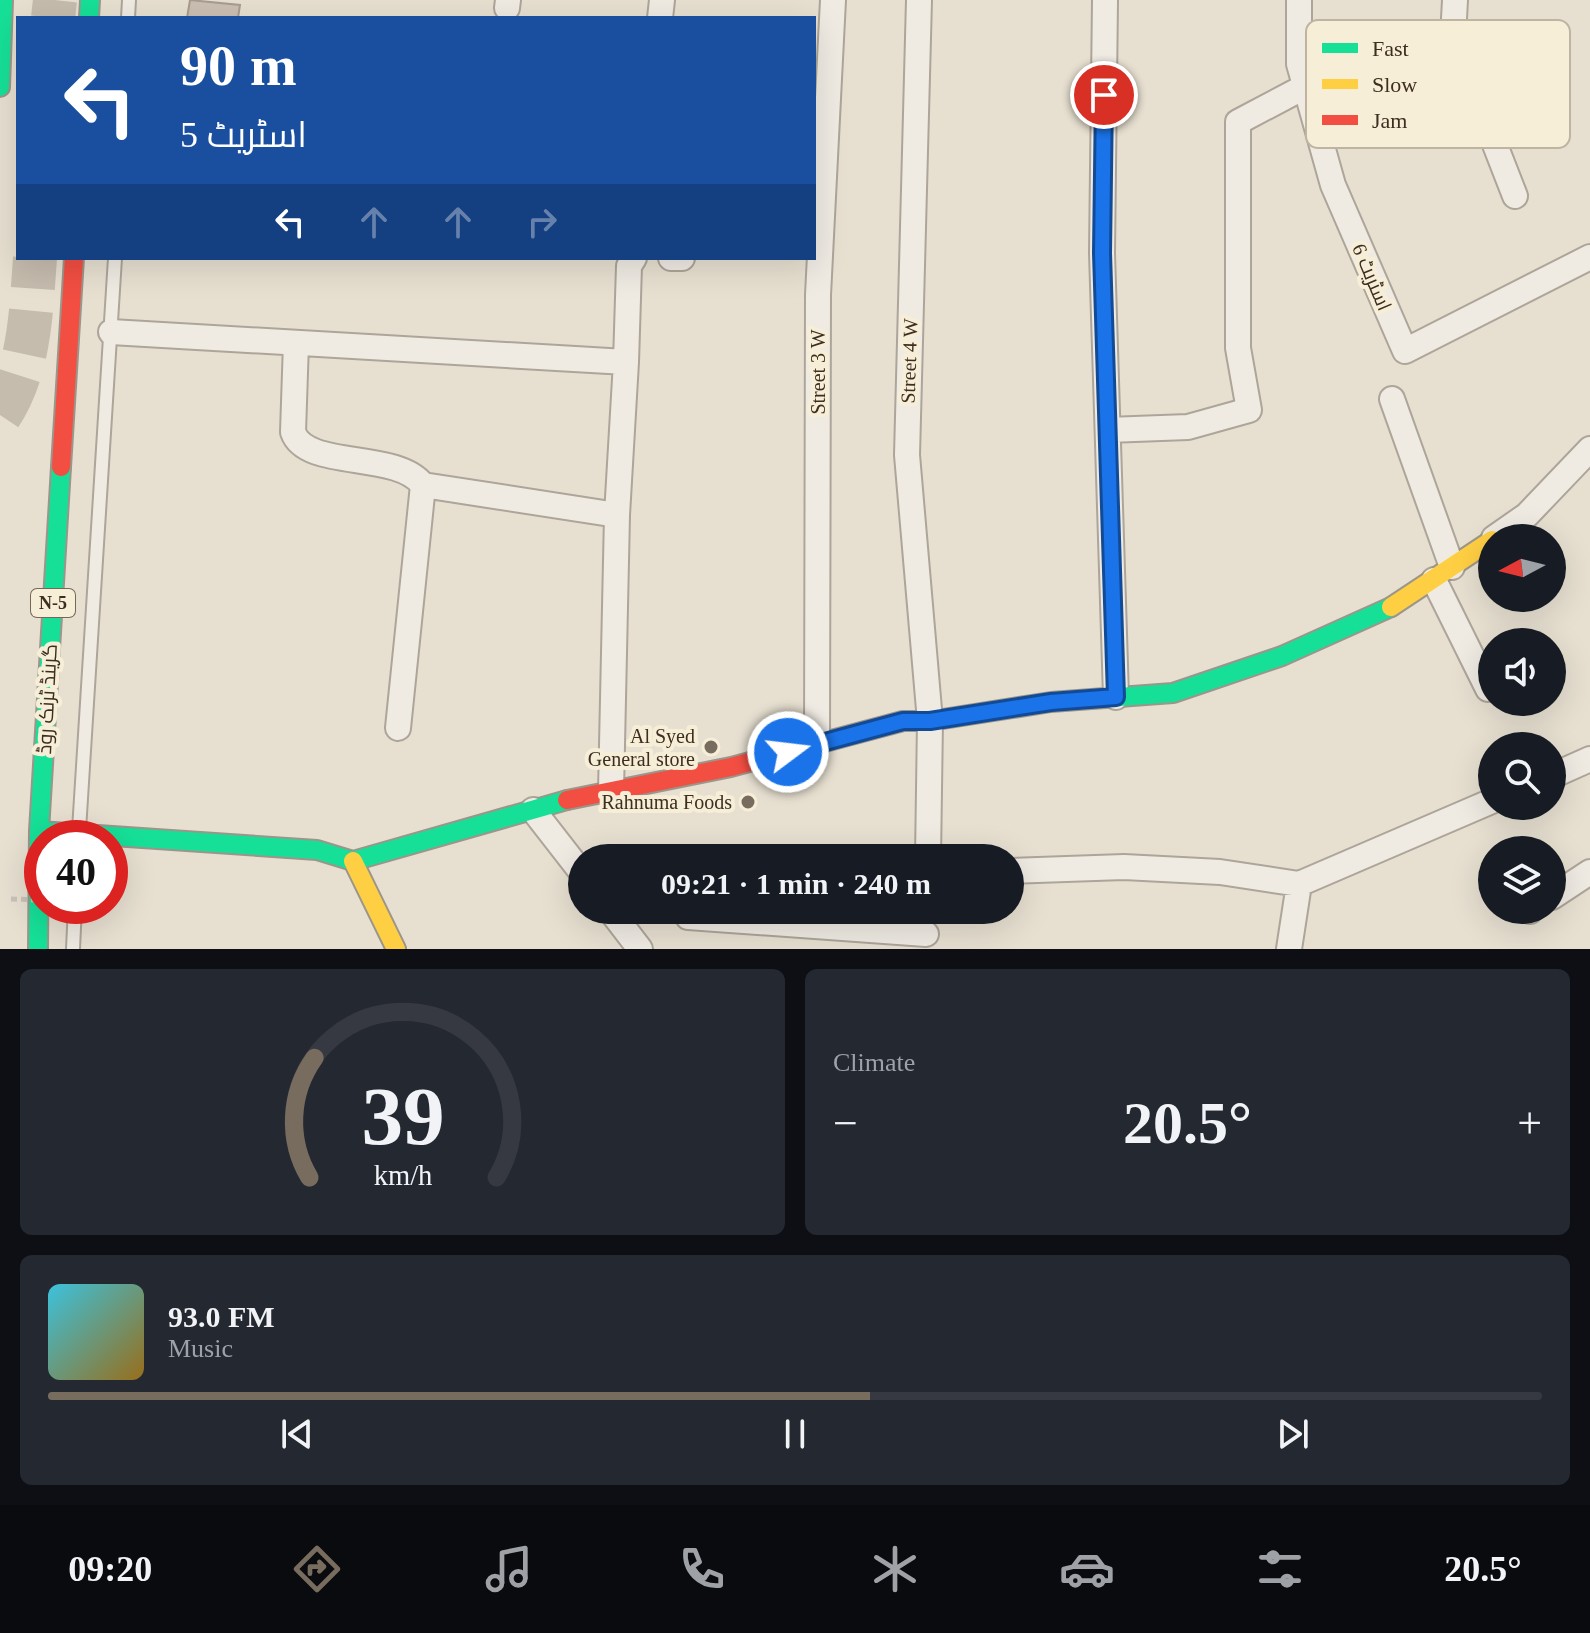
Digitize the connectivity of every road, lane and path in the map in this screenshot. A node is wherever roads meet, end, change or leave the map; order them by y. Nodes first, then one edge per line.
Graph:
1 (3, 0) edge
2 (833, 0) edge
3 (919, 0) edge
4 (1105, 0) edge
5 (1299, 0) edge
6 (1455, 0) edge
7 (1454, 20) edge
8 (1306, 80) edge
9 (1306, 86) edge
10 (0, 87) edge
11 (1324, 148) edge
12 (1496, 148) edge
13 (1515, 196) dead end
14 (1590, 257) edge
15 (74, 260) edge
16 (115, 260) edge
17 (633, 260) edge
18 (111, 332) junction
19 (296, 343) junction
20 (626, 362) junction
21 (1392, 399) dead end
22 (1108, 430) junction
23 (1590, 449) edge
24 (423, 485) junction
25 (617, 515) junction
26 (1514, 524) edge
27 (1478, 550) edge
28 (1443, 574) junction
29 (1478, 663) edge
30 (1116, 697) junction
31 (930, 721) junction
32 (398, 728) dead end
33 (817, 744) junction
34 (1590, 759) edge
35 (1566, 770) edge
36 (611, 791) junction
37 (1478, 807) edge
38 (533, 810) junction
39 (40, 820) edge
40 (80, 820) edge
41 (128, 839) edge
42 (928, 844) edge
43 (568, 855) edge
44 (353, 861) junction
45 (1024, 871) edge
46 (1590, 872) edge
47 (1299, 884) junction
48 (1566, 888) edge
49 (11, 899) dead end
50 (24, 899) edge
51 (38, 924) edge
52 (74, 924) edge
53 (621, 924) edge
54 (807, 924) edge
55 (926, 931) edge
56 (38, 949) edge
57 (73, 949) edge
58 (396, 949) edge
59 (640, 949) edge
60 (1289, 949) edge

1 - 10 main road
2 - 33 street, Street 3 W
3 - 31 street, Street 4 W
4 - 22 street
5 - 8 street, اسٹریٹ 6
6 - 7 street
9 - 22 street
11 - 14 street, اسٹریٹ 6
12 - 13 street
15 - 39 main road, گرینڈ ٹرنک روڈ / N-5
16 - 18 lane
17 - 20 street
18 - 19 street
18 - 40 lane
19 - 20 street
19 - 24 street
20 - 25 street
21 - 28 street
22 - 30 street
23 - 26 street
24 - 25 street
24 - 32 street
25 - 36 street
27 - 28 main road
28 - 29 street
28 - 30 main road
30 - 31 main road
31 - 33 main road
31 - 42 street, Street 4 W
33 - 36 main road
34 - 35 street
36 - 38 main road
37 - 47 street
38 - 43 street
38 - 44 main road
41 - 44 main road
44 - 58 main road
45 - 47 street
46 - 48 street
47 - 60 street
49 - 50 path, bridge
51 - 56 main road, گرینڈ ٹرنک روڈ / N-5
52 - 57 lane
53 - 59 street
54 - 55 street

